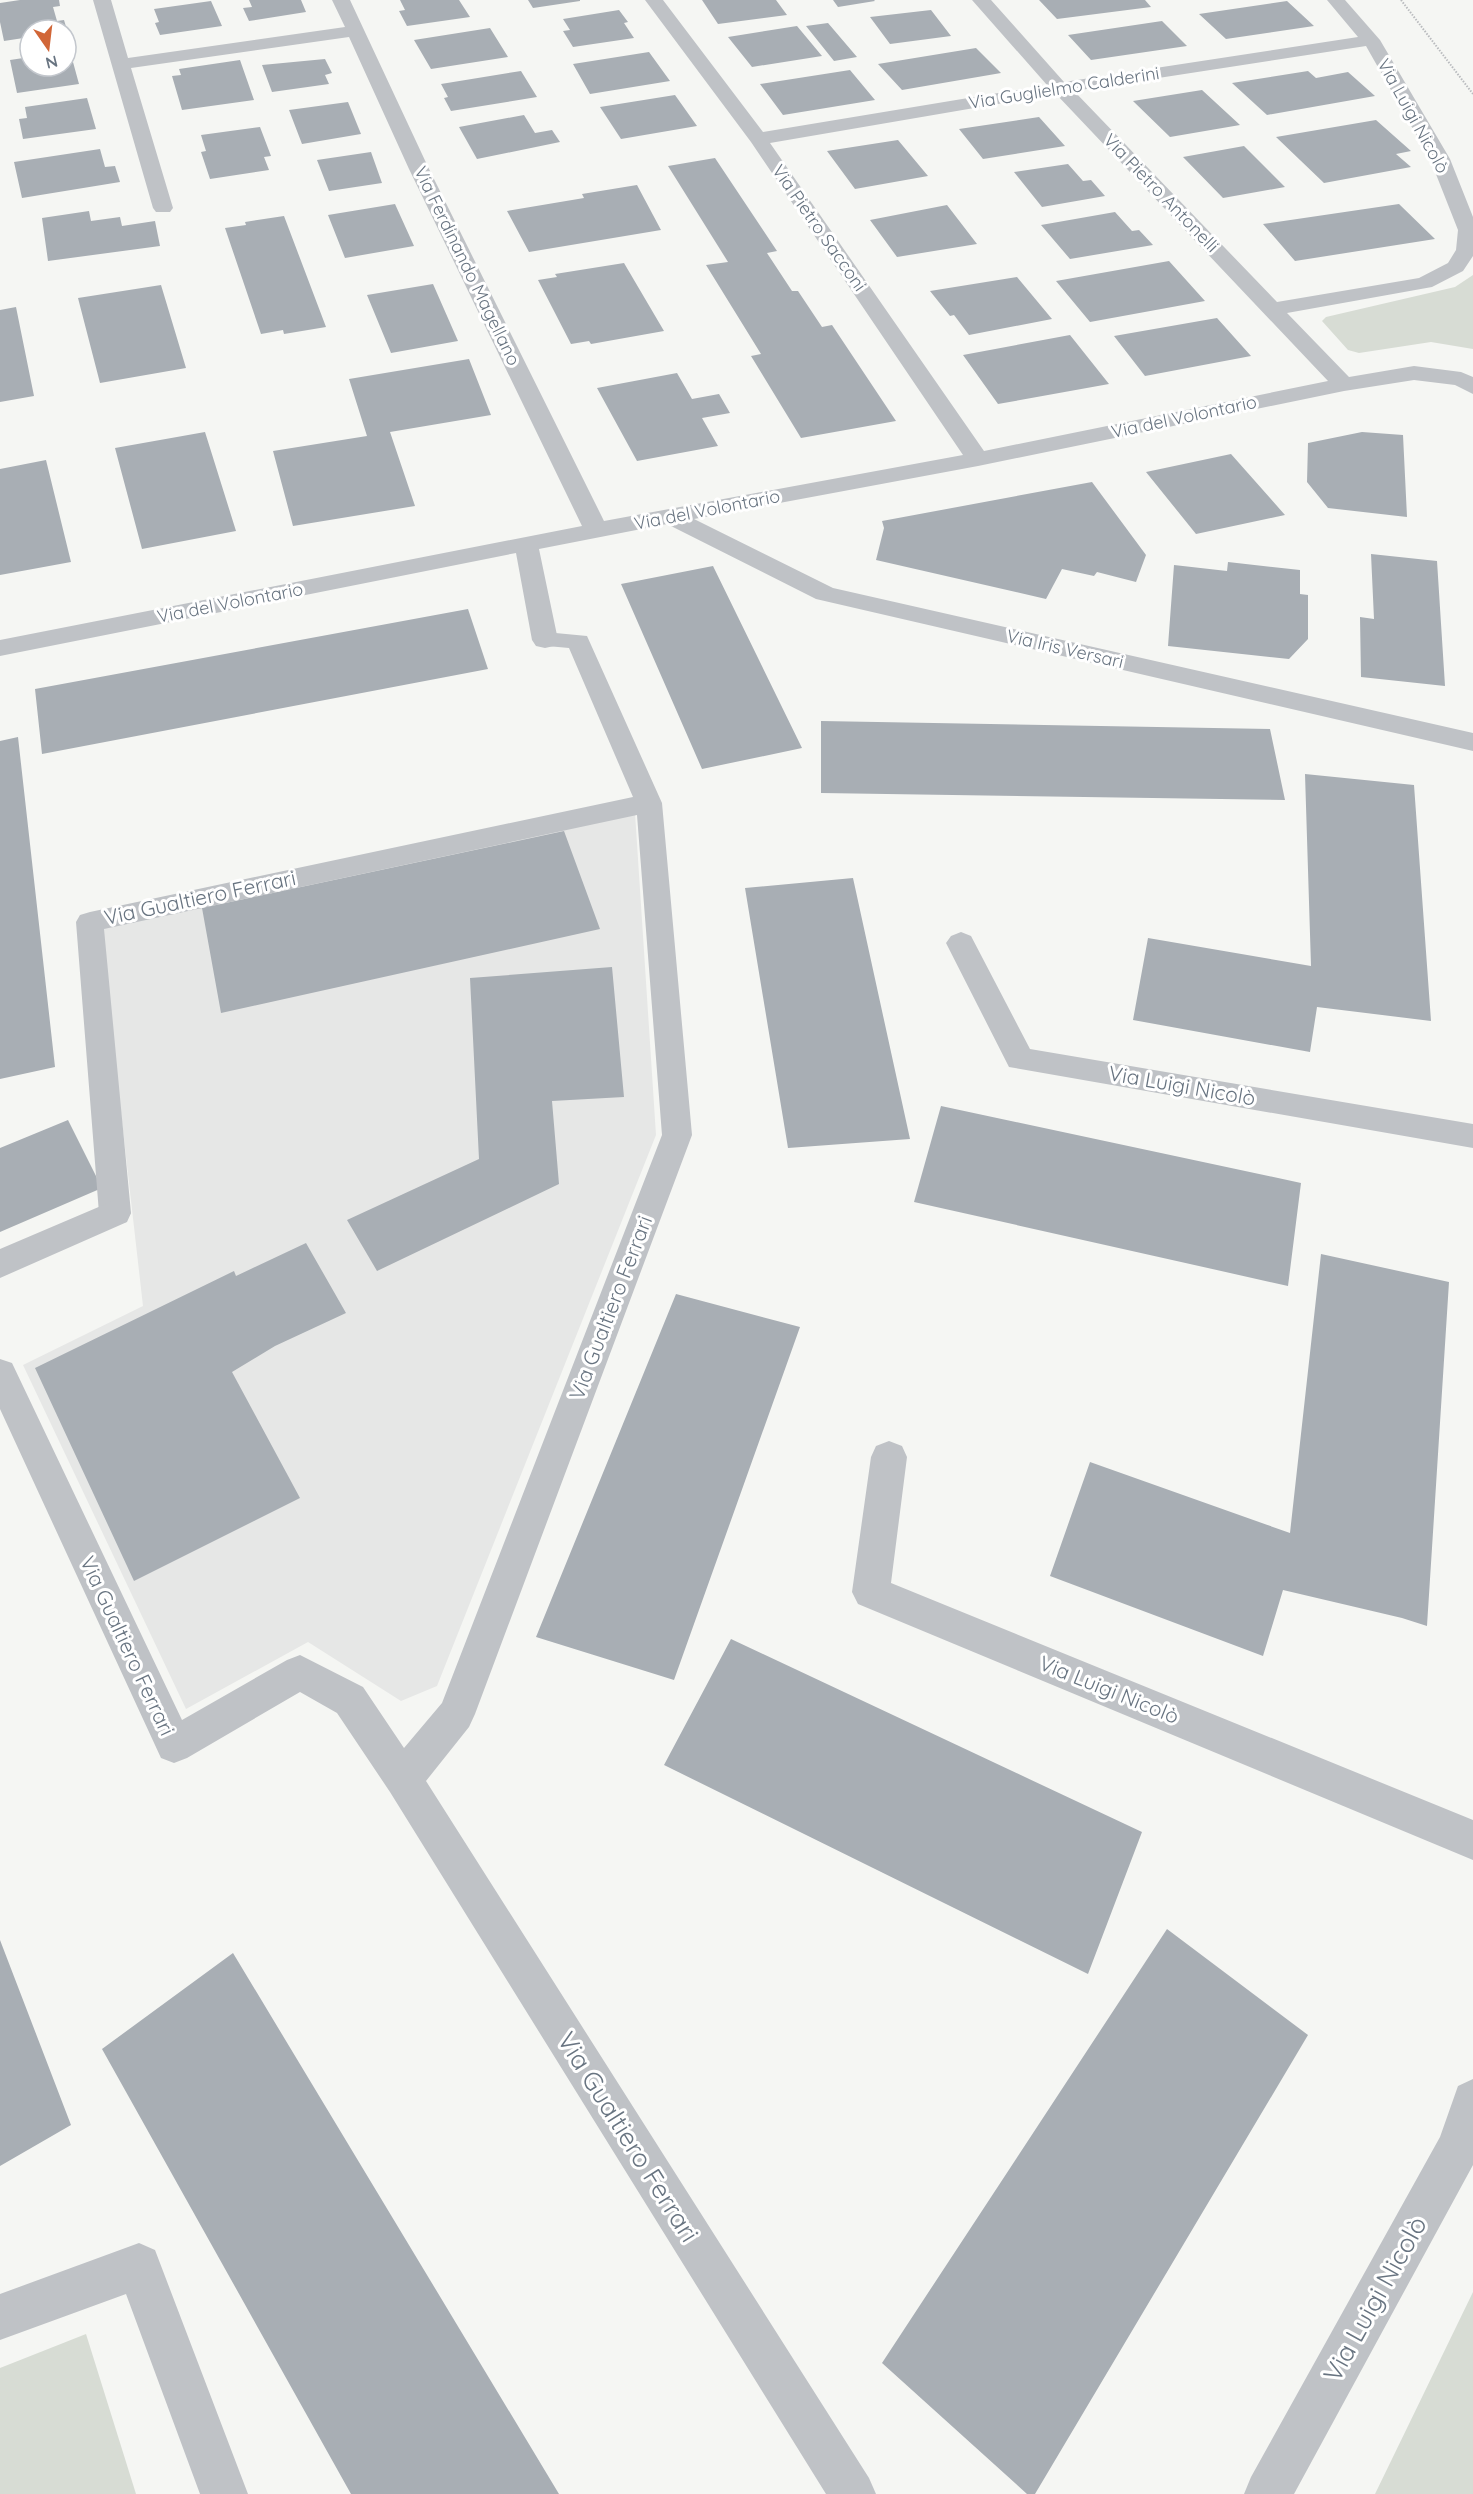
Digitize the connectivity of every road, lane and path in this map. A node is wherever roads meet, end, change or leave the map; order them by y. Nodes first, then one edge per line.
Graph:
1 (102, 0) edge
2 (341, 0) edge
3 (654, 0) edge
4 (981, 0) edge
5 (1336, 0) edge
6 (1401, 0) edge
7 (356, 31) junction
8 (1371, 40) junction
9 (122, 64) junction
10 (1060, 88) junction
11 (1473, 94) edge
12 (758, 139) junction
13 (163, 208) dead end
14 (1271, 309) junction
15 (1344, 384) junction
16 (1473, 387) edge
17 (978, 459) junction
18 (671, 517) junction
19 (596, 530) junction
20 (526, 544) junction
21 (545, 640) joint
22 (0, 648) edge
23 (1473, 742) edge
24 (649, 803) junction
25 (961, 943) dead end
26 (1473, 1136) edge
27 (115, 1213) joint
28 (0, 1264) edge
29 (0, 1373) edge
30 (889, 1457) dead end
31 (403, 1779) junction
32 (1473, 1840) edge
33 (1473, 2101) edge
34 (0, 2317) edge
35 (224, 2494) edge
36 (853, 2494) edge
37 (1268, 2494) edge

1 - 9 street
2 - 7 street, Via Ferdinando Magellano
3 - 12 street, Via Pietro Sacconi
4 - 10 street, Via Pietro Antonelli
5 - 8 street, Via Luigi Nicolò
6 - 11 path
7 - 9 street
7 - 19 street, Via Ferdinando Magellano
8 - 10 street, Via Guglielmo Calderini
8 - 14 street, Via Luigi Nicolò
9 - 13 street
10 - 12 street, Via Guglielmo Calderini
10 - 14 street, Via Pietro Antonelli
12 - 17 street, Via Pietro Sacconi
14 - 15 street, Via Pietro Antonelli
15 - 16 street, Via del Volontario
15 - 17 street, Via del Volontario
17 - 18 street, Via del Volontario
18 - 19 street, Via del Volontario
18 - 23 street, Via Iris Versari
19 - 20 street, Via del Volontario
20 - 21 street, Via Gualtiero Ferrari
20 - 22 street, Via del Volontario
21 - 24 lane, Via Gualtiero Ferrari
24 - 27 lane, Via Gualtiero Ferrari
24 - 31 lane, Via Gualtiero Ferrari
25 - 26 street, Via Luigi Nicolò
27 - 28 street, Via Gualtiero Ferrari
29 - 31 lane, Via Gualtiero Ferrari
30 - 32 street, Via Luigi Nicolò
31 - 36 lane, Via Gualtiero Ferrari
33 - 37 street, Via Luigi Nicolò
34 - 35 street

